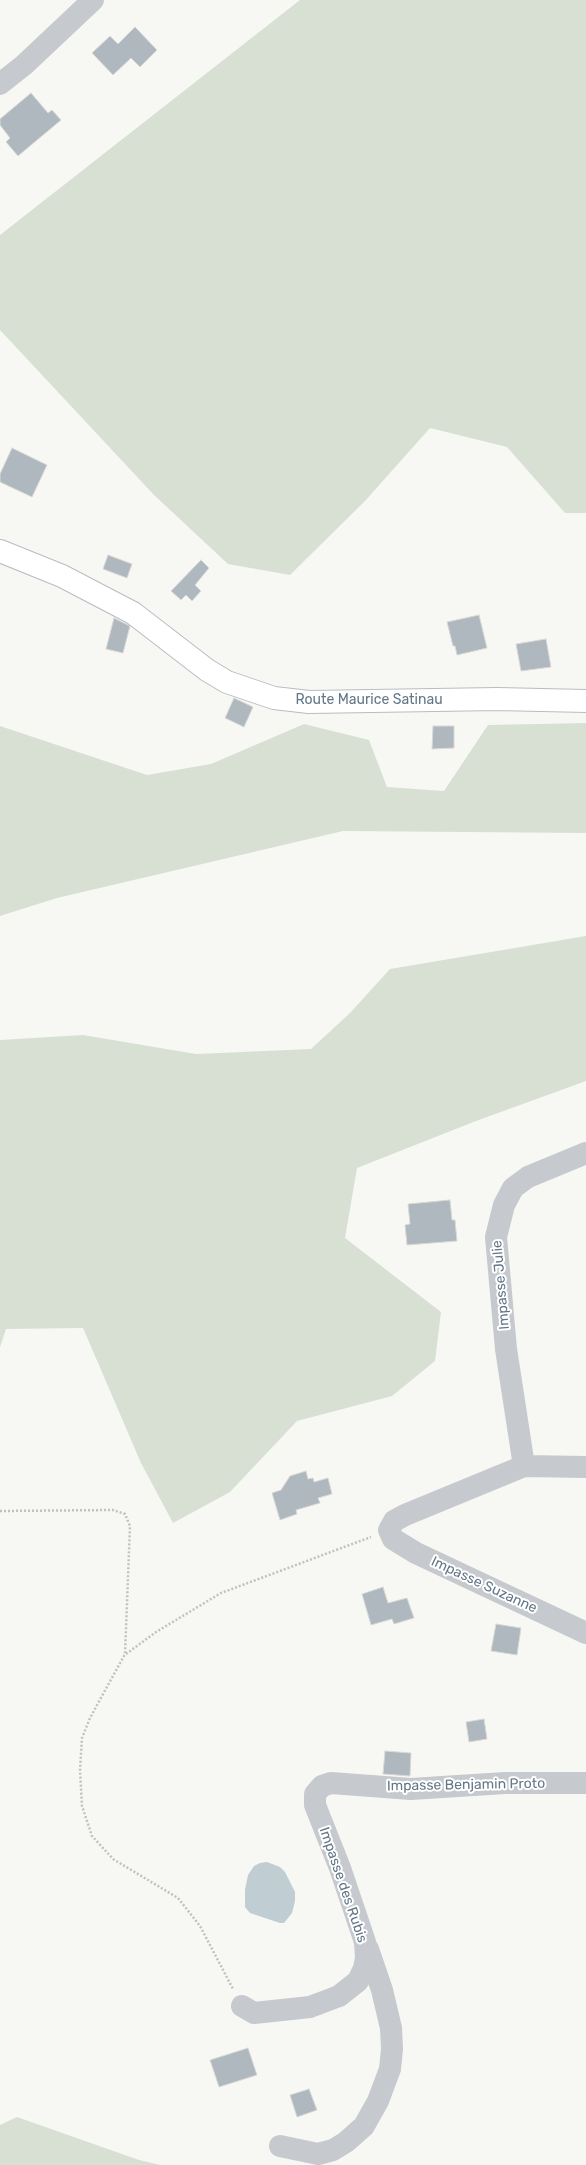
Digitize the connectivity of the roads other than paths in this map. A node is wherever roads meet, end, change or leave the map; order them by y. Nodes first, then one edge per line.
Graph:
1 (93, 0) edge
2 (0, 84) edge
3 (0, 551) edge
4 (586, 702) edge
5 (586, 1153) edge
6 (524, 1466) junction
7 (586, 1467) edge
8 (586, 1633) edge
9 (586, 1783) edge
10 (322, 1786) joint
11 (365, 1942) junction
12 (242, 2006) road end
13 (280, 2146) dead end

1 - 2 street
3 - 4 main road, Route Maurice Satinau
5 - 6 street, Impasse Julie
6 - 7 street
6 - 8 street, Impasse Suzanne
9 - 10 street, Impasse Benjamin Proto
10 - 11 street, Impasse des Rubis
11 - 12 street, Impasse des Rubis
11 - 13 street

